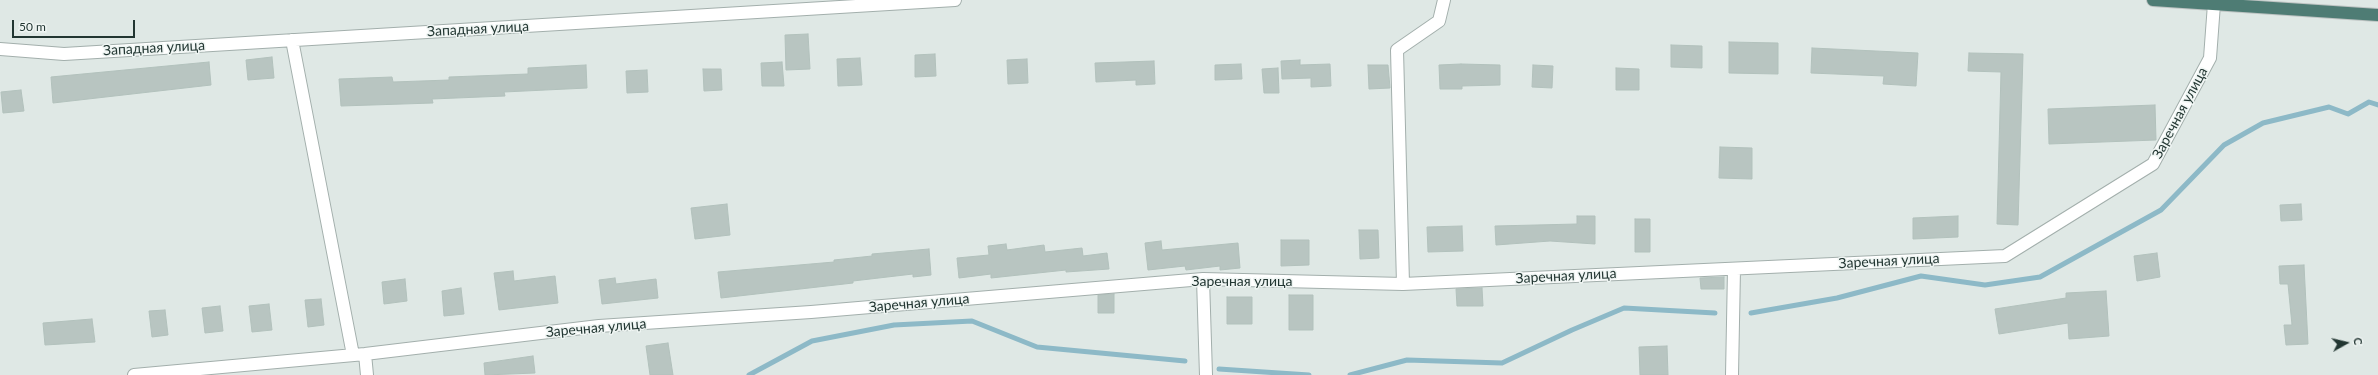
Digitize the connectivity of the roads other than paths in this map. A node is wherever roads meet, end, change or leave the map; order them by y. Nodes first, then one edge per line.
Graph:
1 (955, 0) edge
2 (1444, 0) edge
3 (2154, 0) edge
4 (2214, 4) junction
5 (2378, 15) edge
6 (292, 40) junction
7 (0, 49) edge
8 (1734, 269) junction
9 (1203, 279) junction
10 (1402, 284) junction
11 (359, 354) junction
12 (134, 375) edge
13 (367, 375) edge
14 (1206, 375) edge
15 (1732, 375) edge

1 - 6 street, Западная улица
2 - 10 street
3 - 4 highway
4 - 5 highway
4 - 8 street, Заречная улица
6 - 7 street, Западная улица
6 - 11 street
8 - 10 street, Заречная улица
8 - 15 street
9 - 10 street, Заречная улица
9 - 11 street, Заречная улица
9 - 14 street
11 - 12 street, Заречная улица
11 - 13 street

